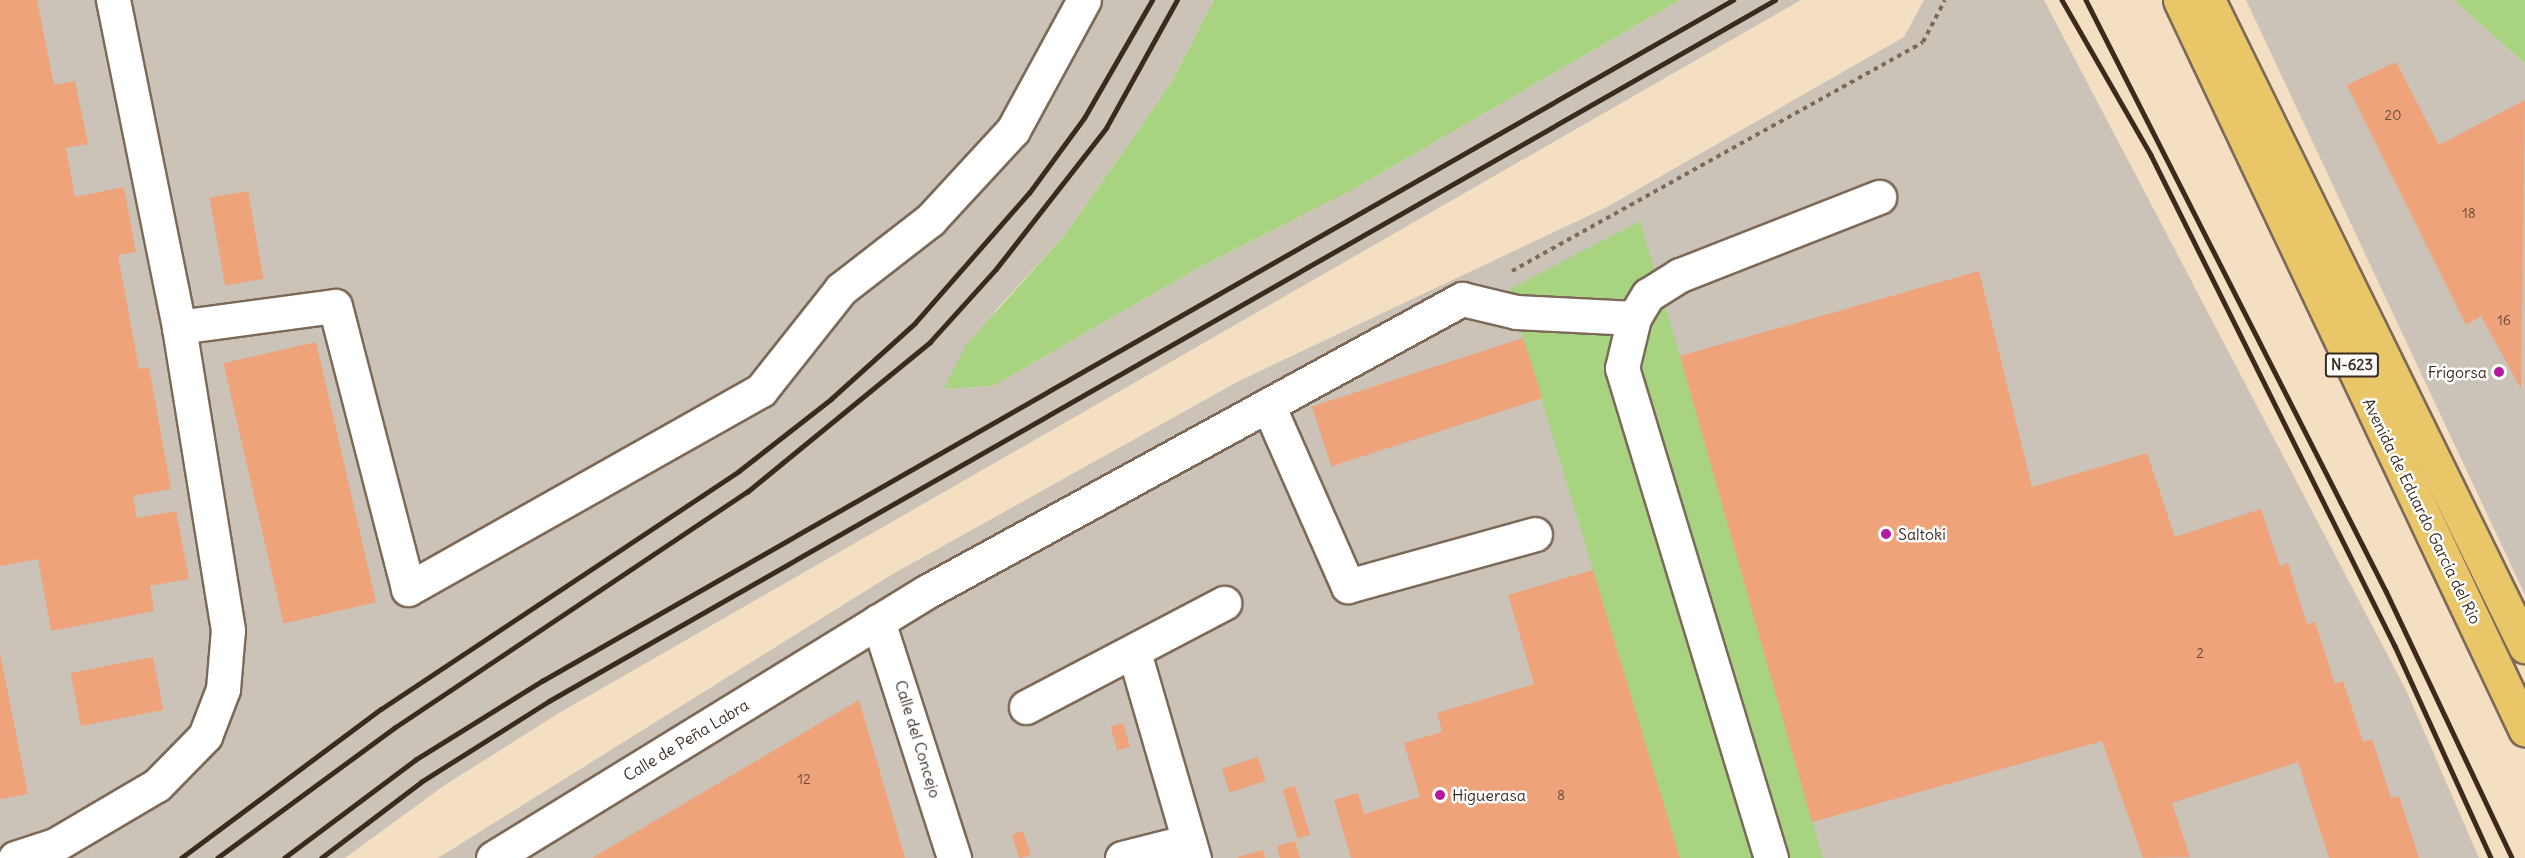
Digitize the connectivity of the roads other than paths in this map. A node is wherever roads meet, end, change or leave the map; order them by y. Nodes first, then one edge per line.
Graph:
1 (112, 0) edge
2 (1084, 0) edge
3 (2180, 0) edge
4 (2208, 0) edge
5 (1879, 197) dead end
6 (1634, 318) junction
7 (178, 327) junction
8 (1269, 405) junction
9 (1535, 534) dead end
10 (1224, 603) dead end
11 (878, 621) junction
12 (2525, 646) edge
13 (1134, 652) junction
14 (1026, 707) dead end
15 (2525, 729) edge
16 (1192, 849) edge
17 (15, 858) edge
18 (493, 858) edge
19 (954, 858) edge
20 (1122, 858) edge
21 (1771, 858) edge

1 - 7 street
2 - 7 street
3 - 15 highway, Avenida de Eduardo García del Río / N-623
4 - 12 highway, Avenida de Eduardo García del Río / N-623
5 - 6 street
6 - 8 street, Calle de Peña Labra
6 - 21 street
7 - 17 street
8 - 9 street
8 - 11 street, Calle de Peña Labra
10 - 13 street
11 - 18 street, Calle de Peña Labra
11 - 19 street, Calle del Concejo
13 - 14 street
13 - 16 street
16 - 20 street

